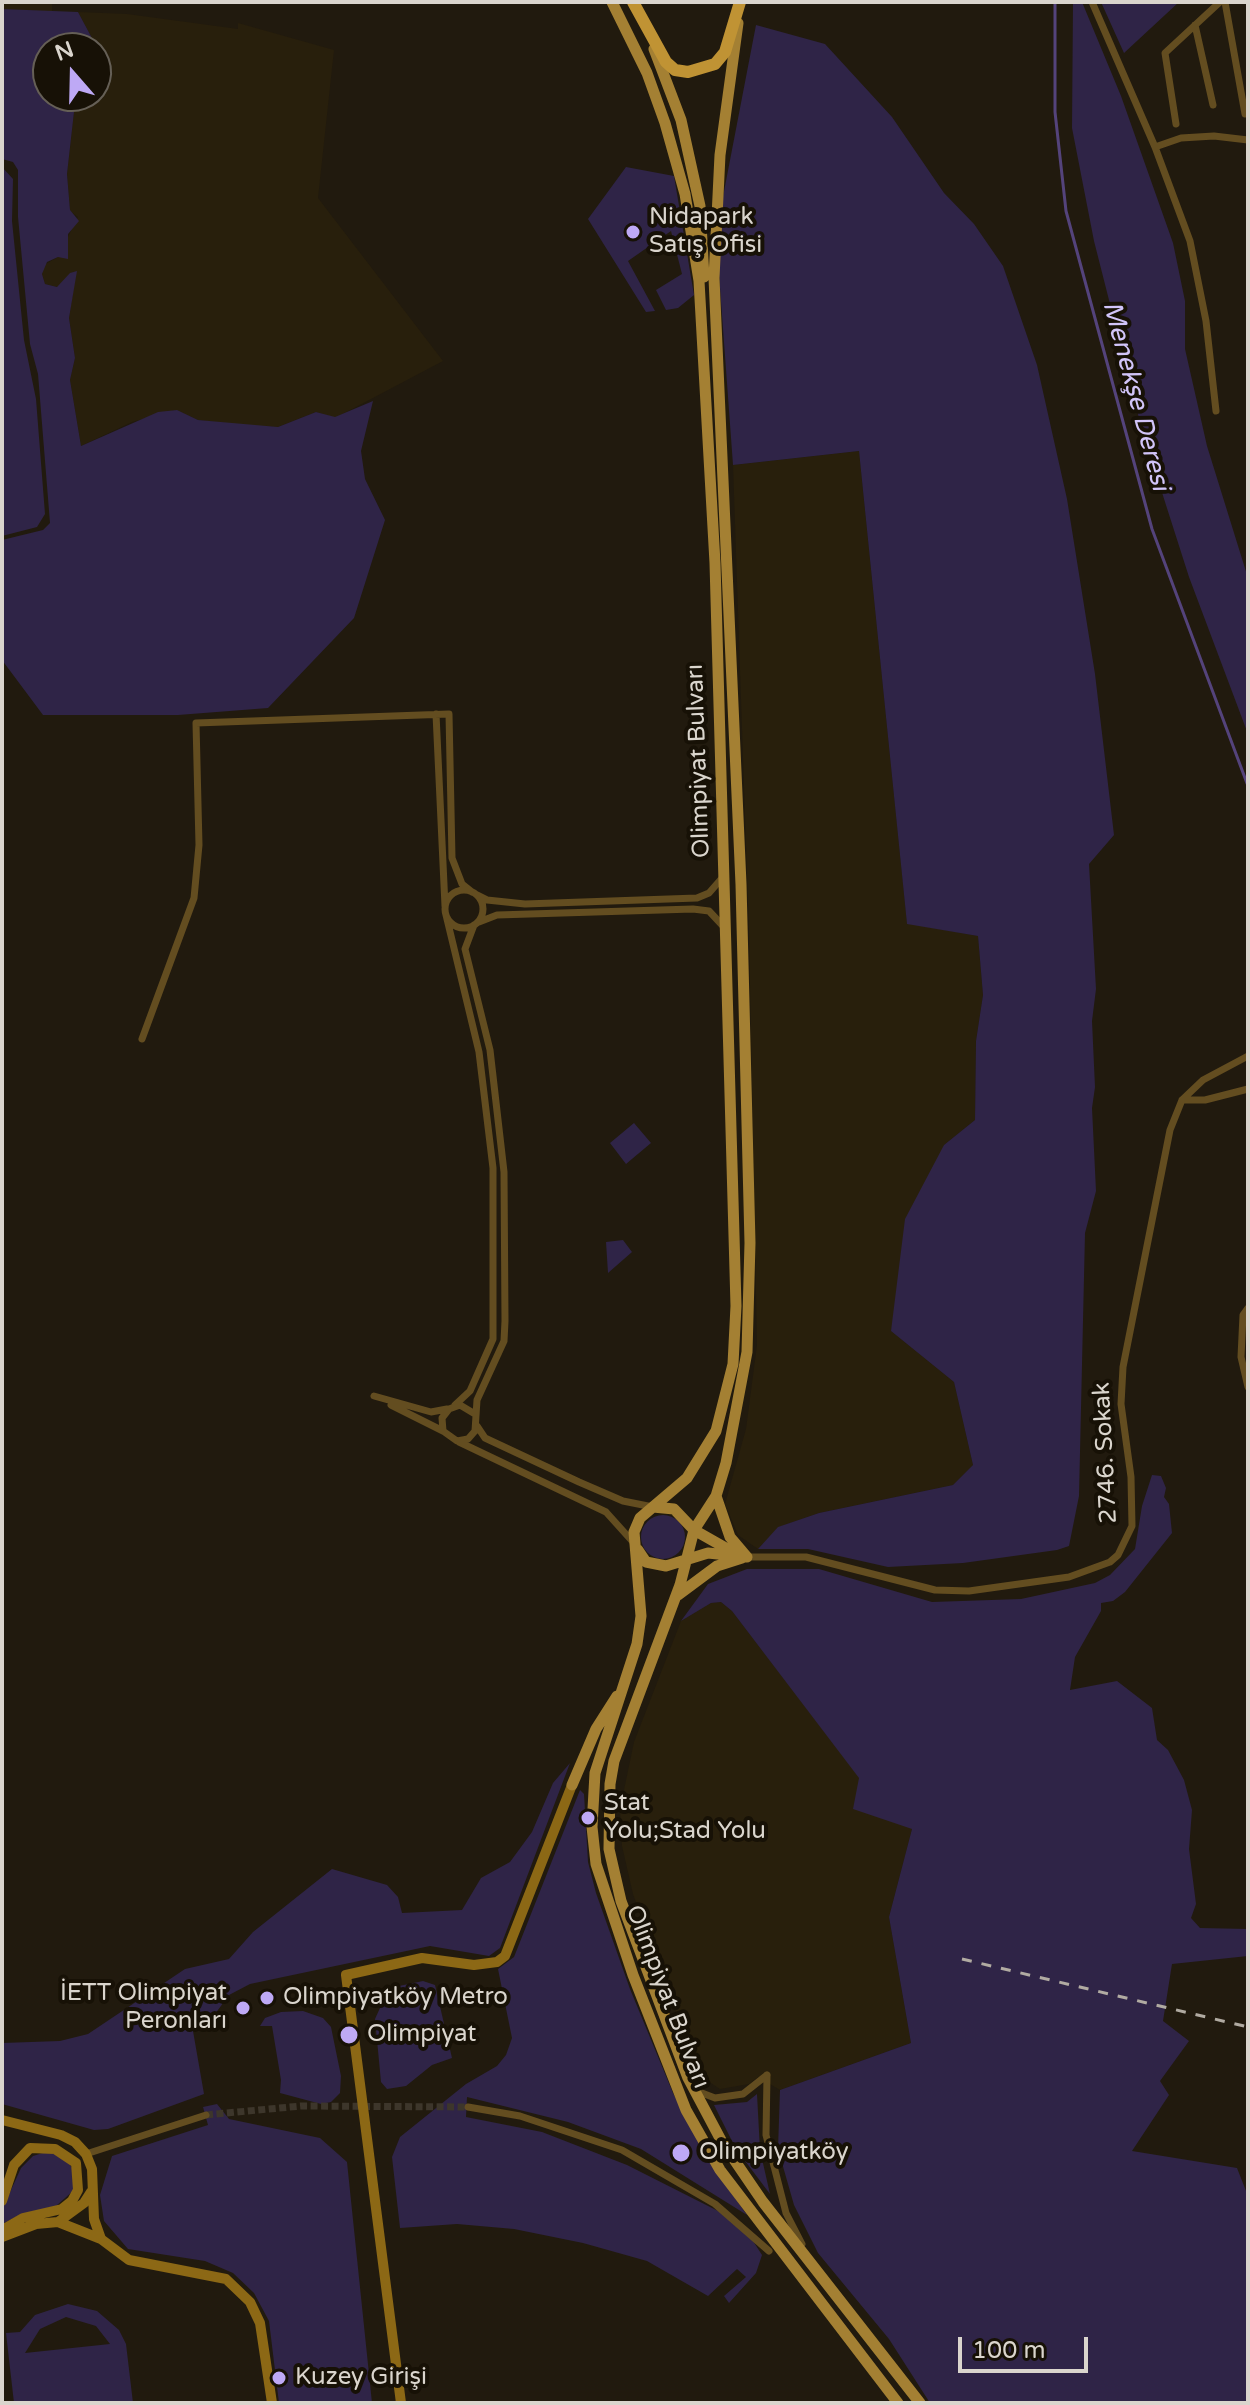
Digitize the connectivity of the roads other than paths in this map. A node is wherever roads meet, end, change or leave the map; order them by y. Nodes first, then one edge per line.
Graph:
1 (612, 2) edge
2 (633, 2) edge
3 (740, 2) edge
4 (1092, 2) edge
5 (1222, 2) edge
6 (1195, 25) junction
7 (650, 37) junction
8 (1213, 105) dead end
9 (1245, 114) dead end
10 (1176, 124) dead end
11 (1248, 140) edge
12 (1155, 147) junction
13 (700, 294) junction
14 (1216, 411) dead end
15 (436, 714) junction
16 (724, 875) junction
17 (474, 894) junction
18 (445, 911) junction
19 (477, 924) junction
20 (726, 931) junction
21 (142, 1039) dead end
22 (1248, 1056) edge
23 (1248, 1089) edge
24 (1182, 1100) junction
25 (1248, 1308) edge
26 (1248, 1387) edge
27 (452, 1408) junction
28 (475, 1414) junction
29 (477, 1426) junction
30 (443, 1431) junction
31 (457, 1441) junction
32 (716, 1496) junction
33 (653, 1507) junction
34 (694, 1530) junction
35 (636, 1547) junction
36 (747, 1557) junction
37 (687, 1559) junction
38 (675, 1597) junction
39 (626, 1681) junction
40 (623, 1732) junction
41 (605, 1748) junction
42 (572, 1785) junction
43 (594, 1787) junction
44 (694, 2090) junction
45 (468, 2107) tunnel mouth
46 (206, 2115) tunnel mouth
47 (2, 2120) edge
48 (31, 2128) junction
49 (30, 2148) junction
50 (86, 2154) junction
51 (91, 2192) junction
52 (2, 2201) edge
53 (58, 2222) junction
54 (2, 2230) edge
55 (2, 2237) edge
56 (101, 2239) junction
57 (769, 2251) dead end
58 (812, 2264) junction
59 (272, 2403) edge
60 (401, 2403) edge
61 (898, 2403) edge
62 (920, 2403) edge

1 - 13 main road, Olimpiyat Bulvarı
2 - 7 highway
3 - 7 highway
3 - 32 main road, Olimpiyat Bulvarı
4 - 12 street
5 - 6 street
5 - 9 street
6 - 8 street
6 - 10 street
7 - 13 main road
11 - 12 street
12 - 14 street
13 - 16 main road, Olimpiyat Bulvarı
15 - 17 street
15 - 18 street
15 - 21 street
16 - 17 street
16 - 20 main road, Olimpiyat Bulvarı
17 - 18 street
17 - 19 street
18 - 19 street
18 - 27 street
19 - 20 street
19 - 28 street
20 - 33 main road, Olimpiyat Bulvarı
22 - 24 street
23 - 24 street
24 - 36 street, 2746. Sokak
25 - 26 street
27 - 28 street
27 - 30 street
27 - 30 street
28 - 29 street
29 - 31 street
29 - 33 street
30 - 31 street
31 - 35 street
32 - 34 main road, Olimpiyat Bulvarı
32 - 36 main road
33 - 34 main road
33 - 35 main road
34 - 36 main road
34 - 37 main road
35 - 37 main road
35 - 39 main road, Olimpiyat Bulvarı
36 - 37 main road
36 - 38 main road
37 - 38 main road, Olimpiyat Bulvarı
38 - 40 main road, Olimpiyat Bulvarı
39 - 41 main road, Olimpiyat Bulvarı
39 - 42 main road
40 - 41 main road
40 - 44 main road, Olimpiyat Bulvarı
41 - 42 main road
41 - 43 main road, Olimpiyat Bulvarı
42 - 43 main road
42 - 60 street
43 - 61 main road, Olimpiyat Bulvarı
44 - 58 main road, Olimpiyat Bulvarı
44 - 58 street
45 - 57 street
46 - 50 street
47 - 48 street
48 - 49 street
48 - 50 street
49 - 52 street
49 - 54 street
50 - 51 street
51 - 53 street
51 - 56 street
53 - 55 street
53 - 56 street
56 - 59 street
58 - 62 main road, Olimpiyat Bulvarı

